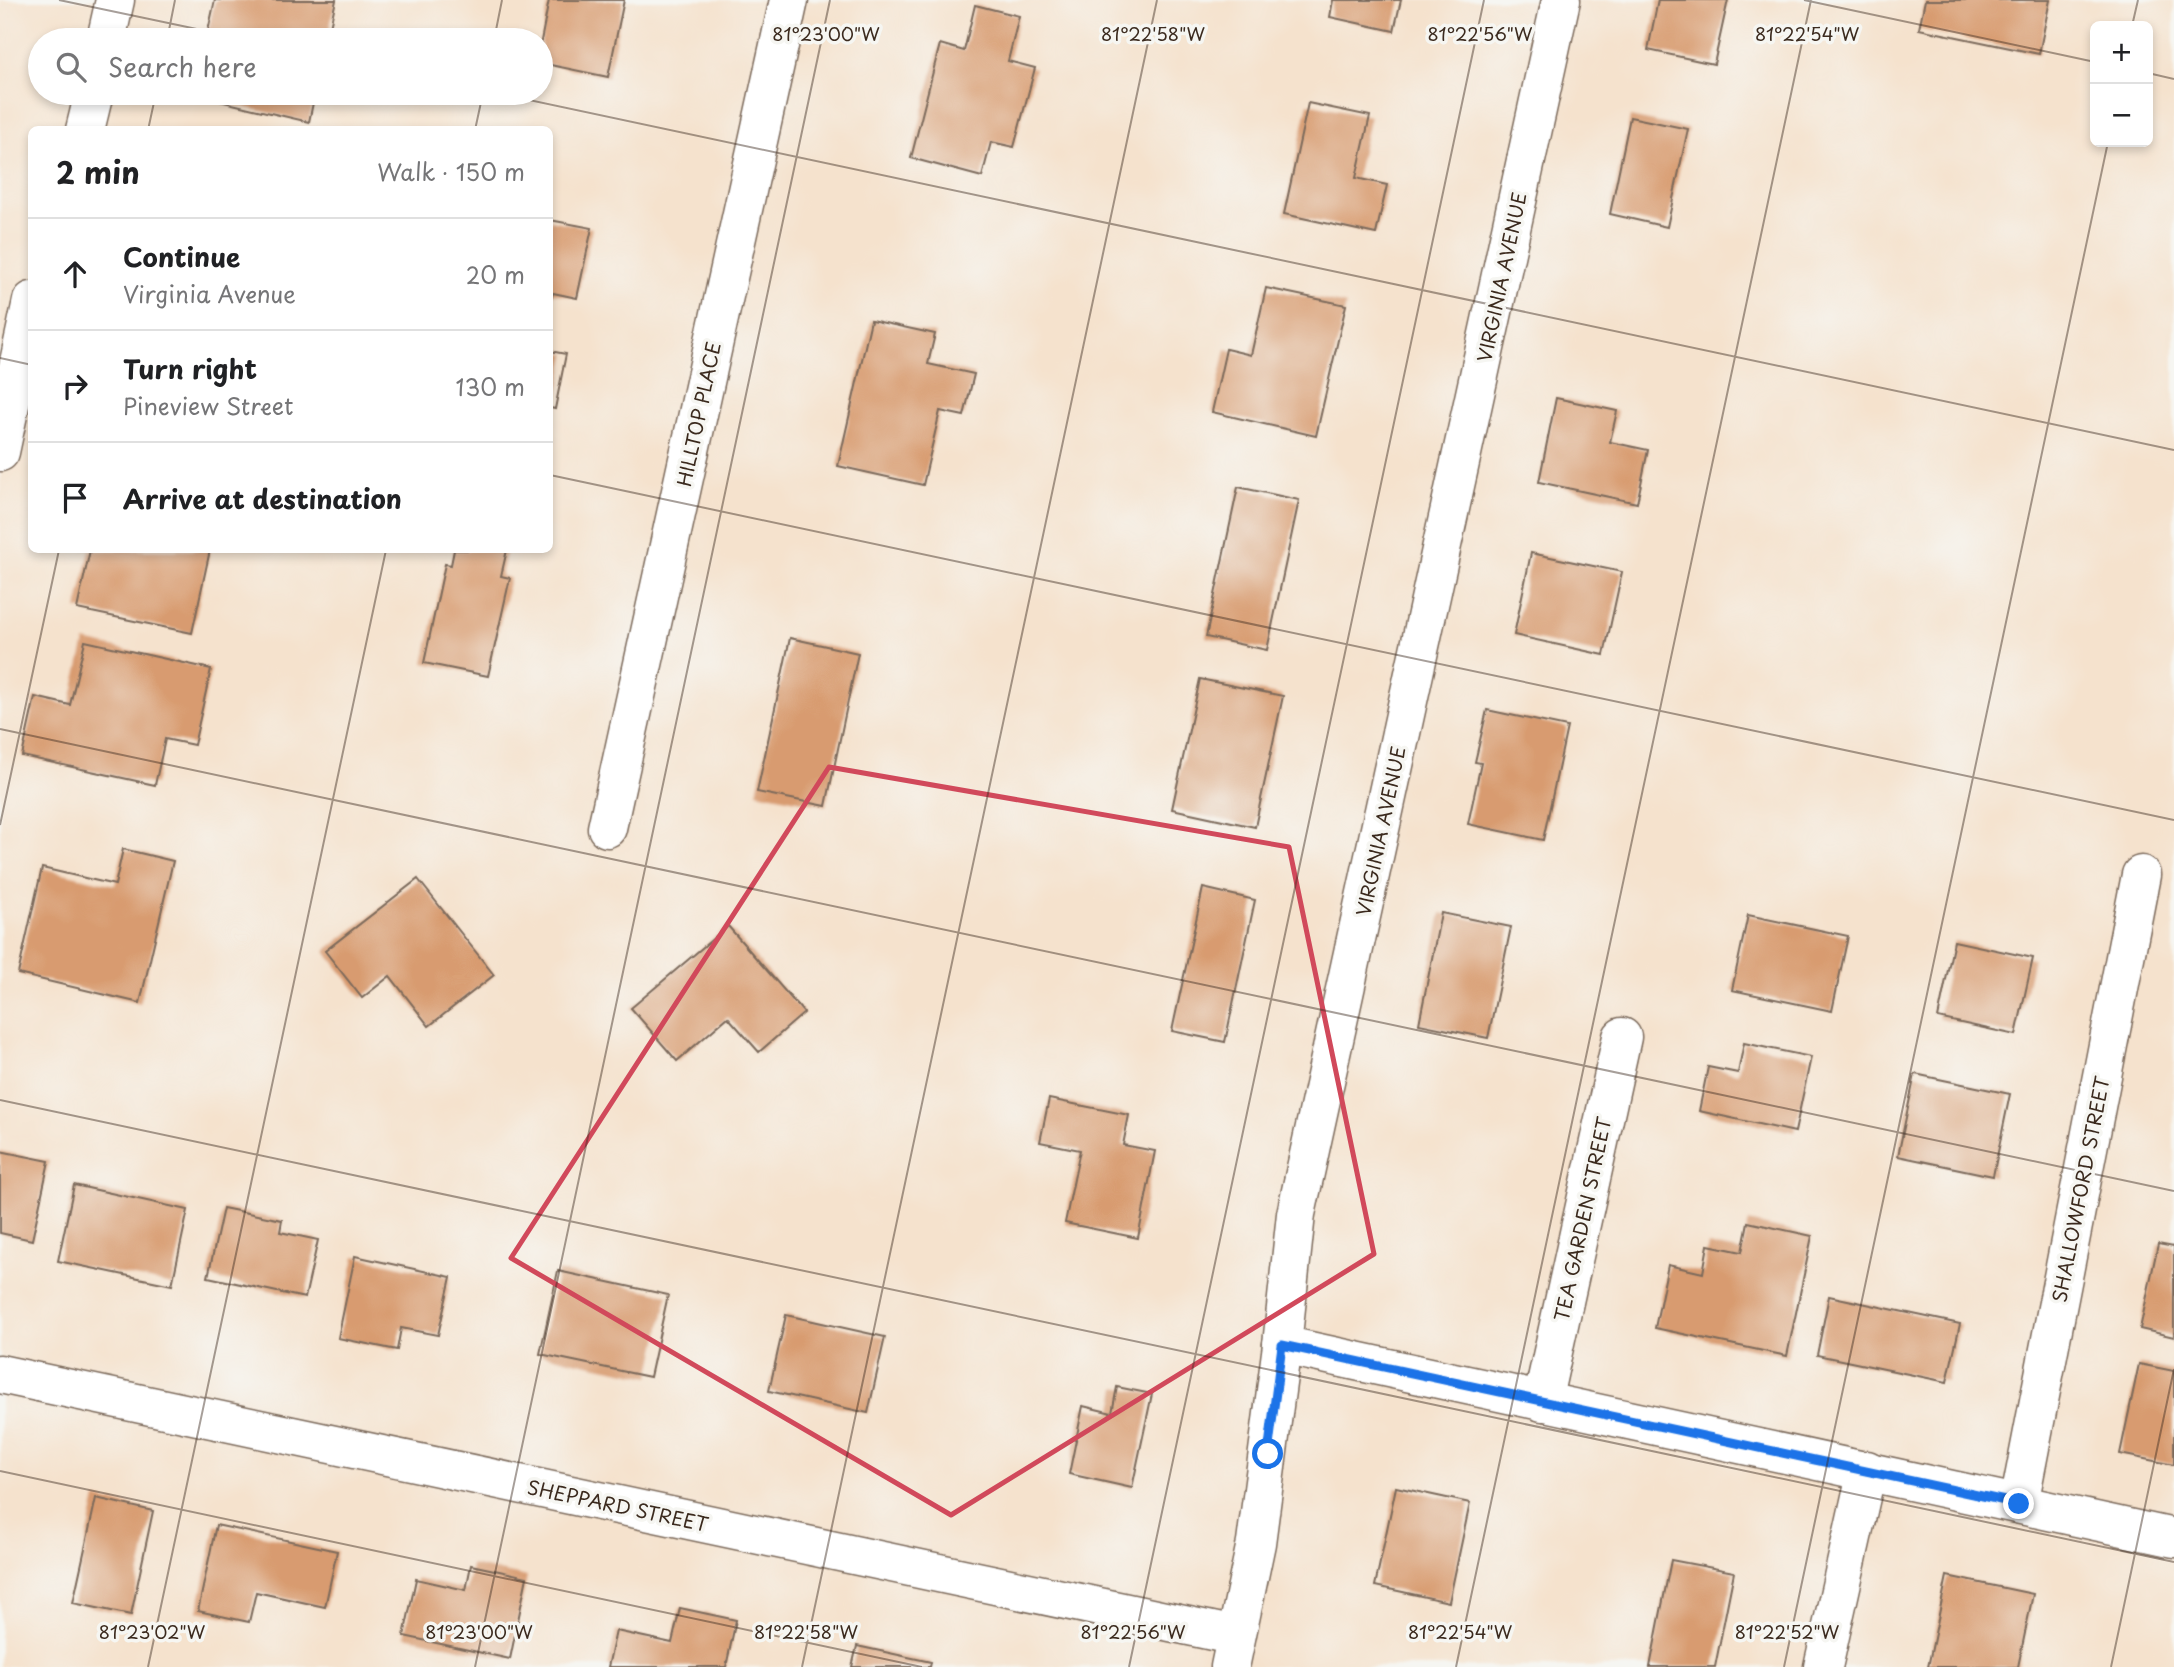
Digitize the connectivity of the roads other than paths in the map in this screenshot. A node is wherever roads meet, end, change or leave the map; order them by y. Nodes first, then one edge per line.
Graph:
1 (116, 0) edge
2 (789, 0) edge
3 (1561, 0) edge
4 (109, 28) edge
5 (91, 105) edge
6 (86, 126) edge
7 (28, 321) edge
8 (0, 452) edge
9 (607, 828) dead end
10 (2141, 875) dead end
11 (1622, 1037) dead end
12 (1282, 1345) junction
13 (0, 1374) edge
14 (1542, 1402) junction
15 (1867, 1470) junction
16 (2019, 1504) junction
17 (2174, 1538) edge
18 (1233, 1651) edge
19 (1823, 1667) edge

1 - 4 street
2 - 9 street, HILLTOP PLACE
3 - 12 street, VIRGINIA AVENUE
5 - 6 street
7 - 8 street
10 - 16 street, SHALLOWFORD STREET
11 - 14 street, TEA GARDEN STREET
12 - 14 street
12 - 18 street, VIRGINIA AVENUE
13 - 18 street, SHEPPARD STREET
14 - 15 street
15 - 16 street
15 - 19 street
16 - 17 street

